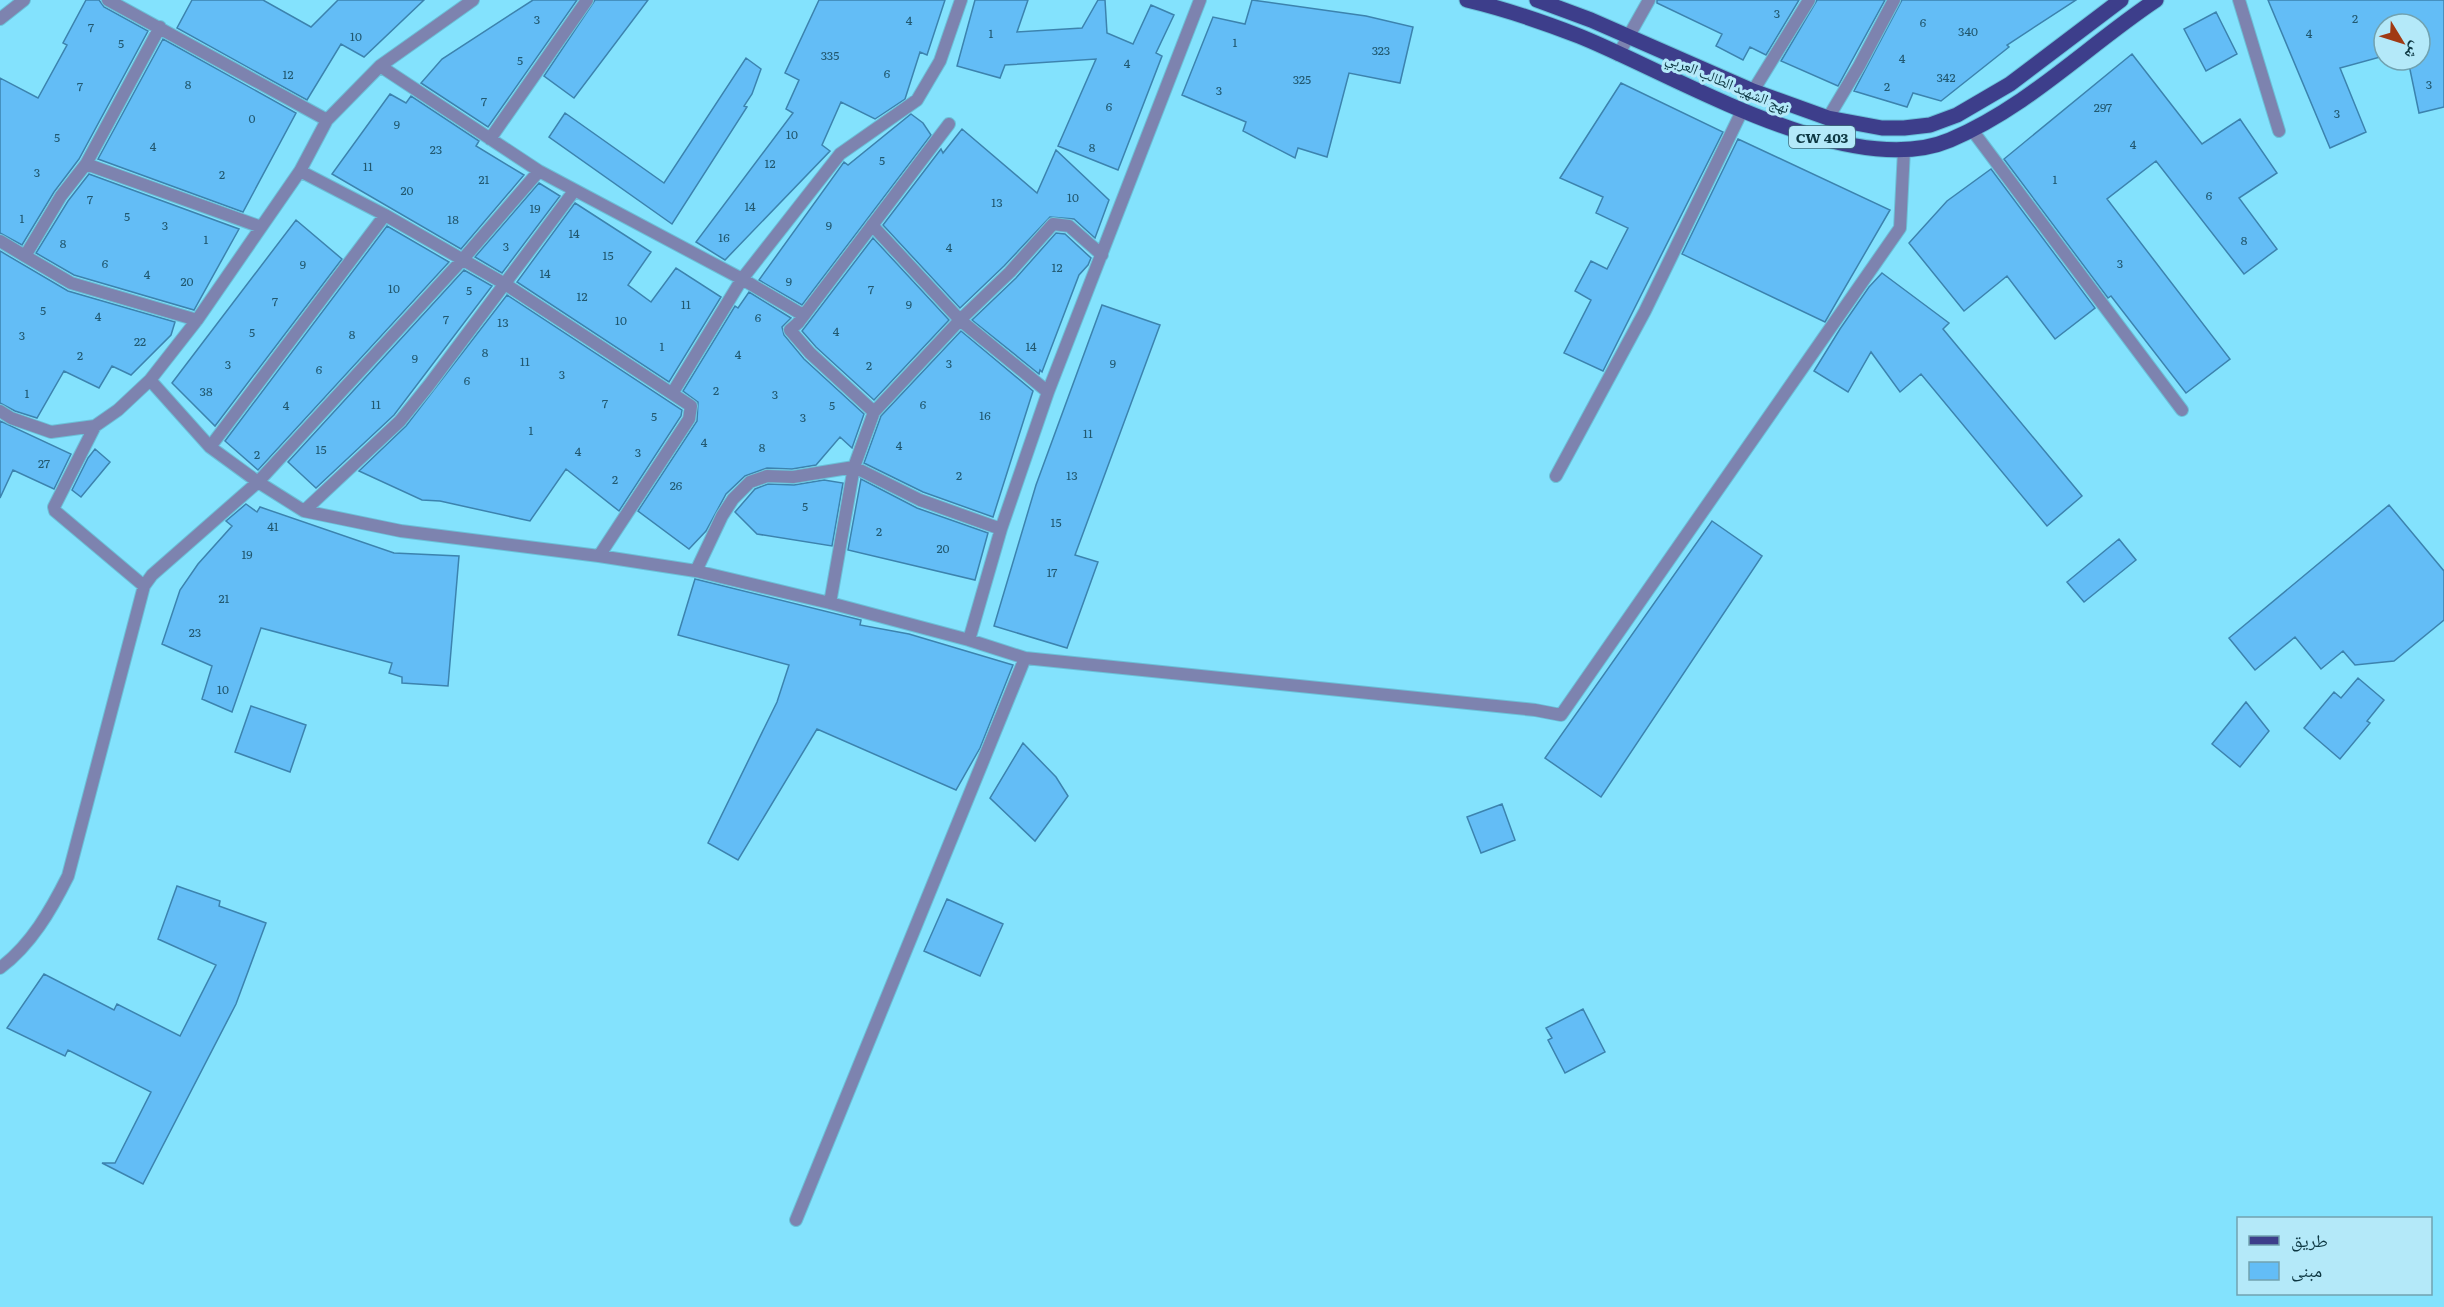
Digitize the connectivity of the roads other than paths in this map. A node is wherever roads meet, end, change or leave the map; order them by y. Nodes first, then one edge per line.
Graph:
1 (24, 0) edge
2 (108, 0) edge
3 (473, 0) edge
4 (587, 0) edge
5 (961, 0) edge
6 (1200, 0) edge
7 (1467, 0) edge
8 (1649, 0) edge
9 (1809, 0) edge
10 (1894, 0) edge
11 (2121, 0) edge
12 (2156, 0) edge
13 (2239, 0) edge
14 (1544, 1) edge
15 (0, 19) edge
16 (160, 27) junction
17 (1628, 37) junction
18 (2055, 51) junction
19 (1618, 55) junction
20 (380, 66) junction
21 (2066, 69) junction
22 (1753, 91) junction
23 (1742, 111) junction
24 (1828, 118) junction
25 (327, 120) junction
26 (949, 124) dead end
27 (1972, 130) junction
28 (2279, 131) dead end
29 (490, 139) junction
30 (1904, 150) junction
31 (86, 164) junction
32 (300, 171) junction
33 (539, 171) junction
34 (574, 191) junction
35 (385, 215) junction
36 (872, 225) junction
37 (261, 227) junction
38 (0, 241) edge
39 (1102, 255) junction
40 (25, 256) junction
41 (463, 259) junction
42 (742, 279) junction
43 (505, 284) junction
44 (803, 315) junction
45 (198, 320) junction
46 (960, 320) junction
47 (150, 380) junction
48 (672, 392) junction
49 (1048, 392) junction
50 (2182, 410) dead end
51 (0, 411) edge
52 (874, 412) junction
53 (95, 426) junction
54 (210, 447) junction
55 (854, 467) junction
56 (1556, 476) dead end
57 (258, 482) junction
58 (304, 511) junction
59 (1001, 529) junction
60 (599, 556) junction
61 (696, 571) junction
62 (144, 586) junction
63 (830, 603) junction
64 (969, 640) junction
65 (1025, 658) junction
66 (0, 968) edge
67 (796, 1220) dead end

1 - 15 street
2 - 16 street
3 - 20 street
4 - 29 street
5 - 42 street
6 - 39 street
7 - 19 main road, نهج الشهيد الطالب العربي / CW 403
8 - 17 street
9 - 22 street
10 - 24 street
11 - 18 main road, نهج الشهيد الطالب العربي / CW 403
12 - 21 main road, نهج الشهيد الطالب العربي / CW 403
13 - 28 street
14 - 17 main road, نهج الشهيد الطالب العربي / CW 403
16 - 25 street
16 - 31 street
17 - 19 street
17 - 22 main road, نهج الشهيد الطالب العربي / CW 403
18 - 21 main road
18 - 24 main road, نهج الشهيد الطالب العربي / CW 403
19 - 23 main road, نهج الشهيد الطالب العربي / CW 403
20 - 25 street
20 - 29 street
21 - 27 main road, نهج الشهيد الطالب العربي / CW 403
22 - 24 main road, نهج الشهيد الطالب العربي / CW 403
23 - 30 main road, نهج الشهيد الطالب العربي / CW 403
23 - 56 street
25 - 32 street
26 - 36 street
27 - 30 main road, نهج الشهيد الطالب العربي / CW 403
27 - 50 street
29 - 33 street
30 - 65 street
31 - 37 street
31 - 40 street
32 - 35 street
32 - 37 street
33 - 34 street
33 - 41 street
34 - 42 street
34 - 43 street
35 - 41 street
35 - 54 street
36 - 44 street
36 - 46 street
37 - 45 street
38 - 40 street
39 - 46 street
39 - 49 street
40 - 45 street
41 - 43 street
41 - 57 street
42 - 44 street
42 - 48 street
43 - 48 street
43 - 58 street
44 - 52 street
45 - 47 street
46 - 49 street
46 - 52 street
47 - 53 street
47 - 54 street
48 - 60 street
49 - 59 street
51 - 53 street
52 - 55 street
53 - 62 street
54 - 57 street
55 - 59 street
55 - 61 street
55 - 63 street
57 - 58 street
57 - 62 street
58 - 60 street
59 - 64 street
60 - 61 street
61 - 63 street
62 - 66 street
63 - 64 street
64 - 65 street
65 - 67 street

